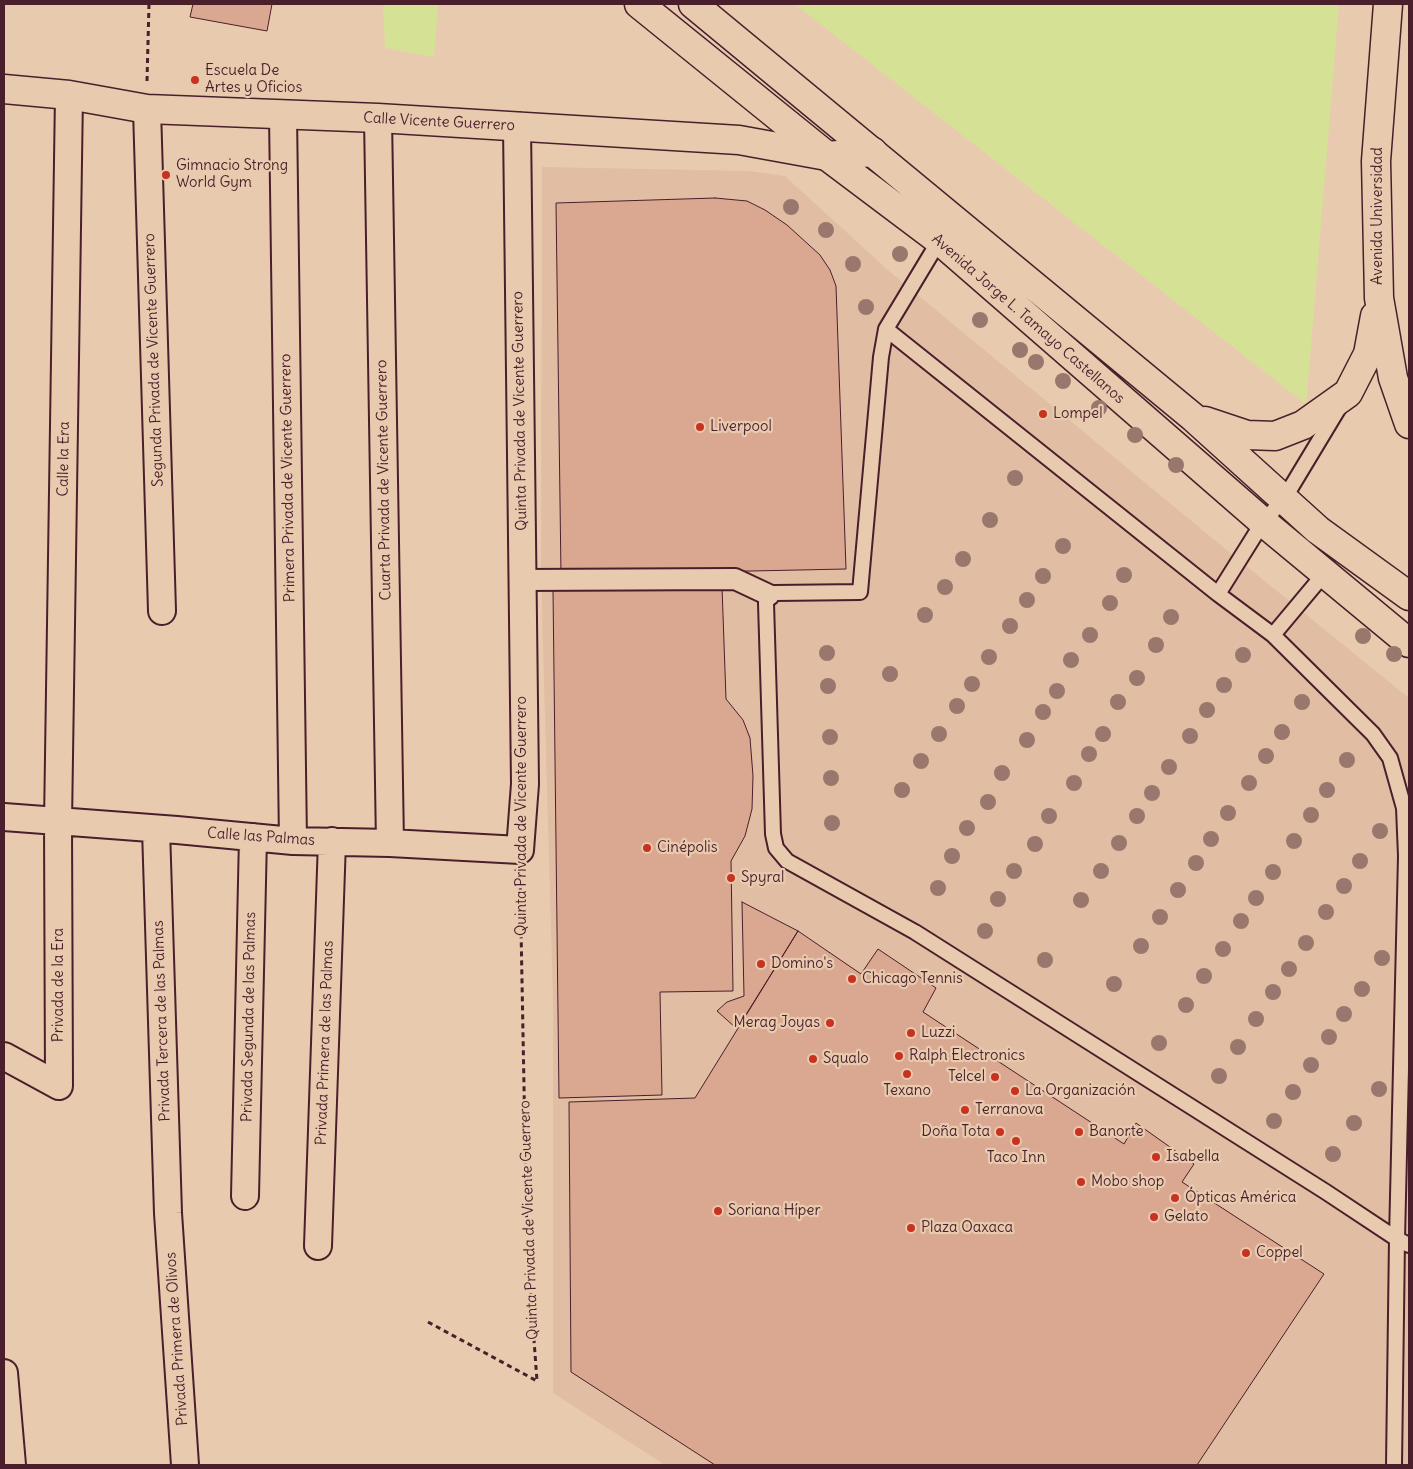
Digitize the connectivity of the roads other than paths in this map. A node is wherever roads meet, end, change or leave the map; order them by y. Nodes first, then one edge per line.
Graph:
1 (639, 4) edge
2 (693, 4) edge
3 (1388, 4) edge
4 (4, 89) edge
5 (70, 96) junction
6 (147, 109) junction
7 (282, 115) junction
8 (378, 118) junction
9 (517, 126) junction
10 (873, 152) junction
11 (827, 156) junction
12 (952, 217) junction
13 (940, 241) junction
14 (1378, 298) junction
15 (886, 329) junction
16 (1348, 393) junction
17 (1194, 418) junction
18 (1409, 424) edge
19 (1284, 499) junction
20 (1263, 522) junction
21 (1324, 574) junction
22 (522, 580) junction
23 (1218, 594) junction
24 (769, 595) junction
25 (1409, 596) edge
26 (162, 611) dead end
27 (1273, 635) junction
28 (1409, 643) edge
29 (4, 817) edge
30 (58, 822) junction
31 (156, 829) junction
32 (253, 837) junction
33 (293, 841) junction
34 (332, 841) junction
35 (390, 843) junction
36 (520, 850) joint
37 (4, 1056) edge
38 (244, 1196) dead end
39 (168, 1213) joint
40 (1403, 1242) edge
41 (318, 1246) dead end
42 (4, 1372) edge
43 (12, 1465) edge
44 (185, 1465) edge
45 (1394, 1465) edge

1 - 11 main road, Avenida Jorge L. Tamayo Castellanos
2 - 10 main road, Avenida Jorge L. Tamayo Castellanos
3 - 14 main road, Avenida Universidad
4 - 5 main road, Calle Vicente Guerrero
5 - 6 main road, Calle Vicente Guerrero
5 - 30 street, Calle la Era
6 - 7 main road, Calle Vicente Guerrero
6 - 26 street, Segunda Privada de Vicente Guerrero
7 - 8 main road, Calle Vicente Guerrero
7 - 33 street, Primera Privada de Vicente Guerrero
8 - 9 main road, Calle Vicente Guerrero
8 - 35 street, Cuarta Privada de Vicente Guerrero
9 - 11 main road, Calle Vicente Guerrero
9 - 22 street, Quinta Privada de Vicente Guerrero
10 - 11 main road, Calle Vicente Guerrero
10 - 12 main road, Avenida Jorge L. Tamayo Castellanos
11 - 13 main road, Avenida Jorge L. Tamayo Castellanos
12 - 13 lane
12 - 17 main road, Avenida Jorge L. Tamayo Castellanos
13 - 15 lane
13 - 20 main road, Avenida Jorge L. Tamayo Castellanos
14 - 16 main road
14 - 18 main road, Avenida Universidad
15 - 23 lane
15 - 24 lane
16 - 17 main road
16 - 19 lane
17 - 19 main road, Avenida Jorge L. Tamayo Castellanos
19 - 20 lane
19 - 25 main road, Avenida Jorge L. Tamayo Castellanos
20 - 21 main road, Avenida Jorge L. Tamayo Castellanos
20 - 23 lane
21 - 27 lane
21 - 28 main road, Avenida Jorge L. Tamayo Castellanos
22 - 24 street
22 - 36 street, Quinta Privada de Vicente Guerrero
23 - 27 lane
24 - 40 lane
27 - 40 lane
29 - 30 street, Calle las Palmas
30 - 31 street, Calle las Palmas
30 - 37 street, Privada de la Era
31 - 32 street, Calle las Palmas
31 - 39 street, Privada Tercera de las Palmas
32 - 33 street, Calle las Palmas
32 - 38 street, Privada Segunda de las Palmas
33 - 34 street, Calle las Palmas
34 - 35 street, Calle las Palmas
34 - 41 street, Privada Primera de las Palmas
35 - 36 street, Calle las Palmas
39 - 44 street, Privada Primera de Olivos
40 - 45 lane
42 - 43 street

